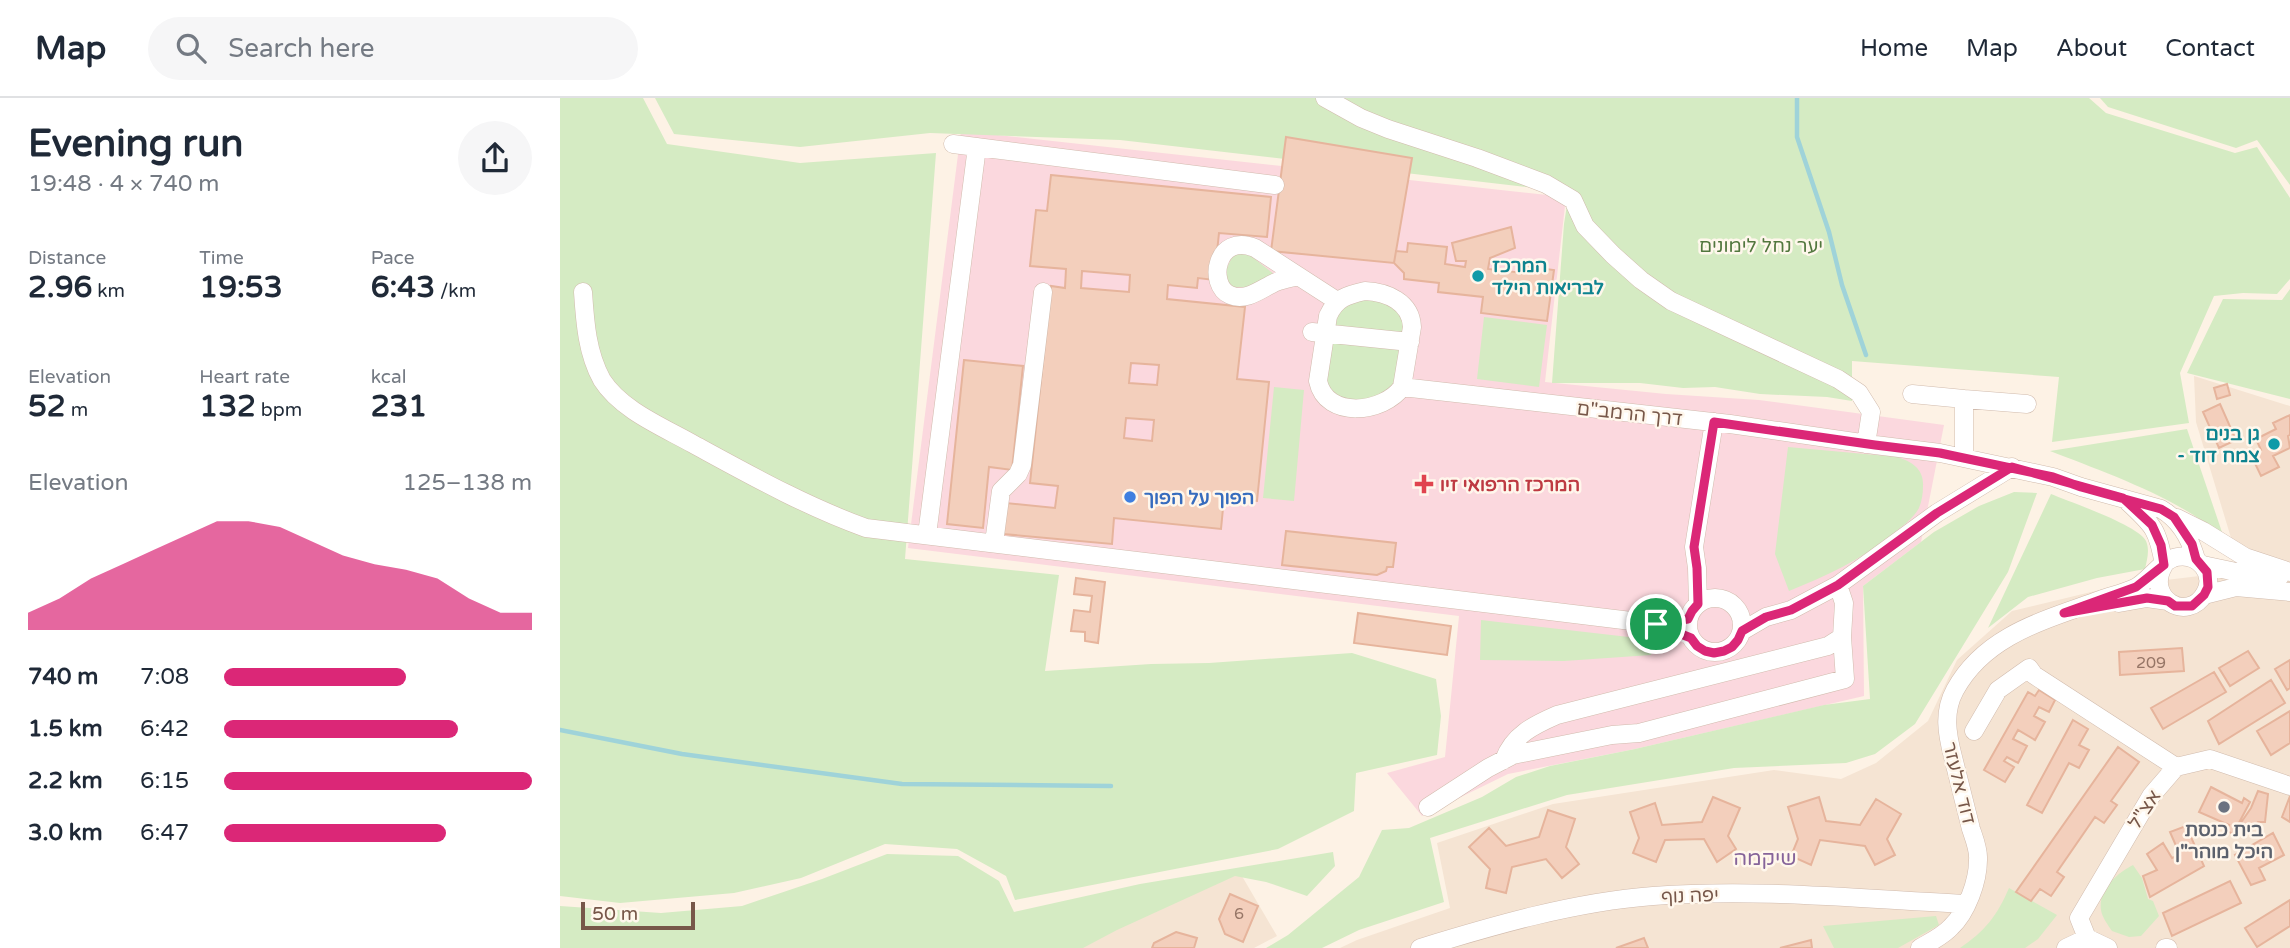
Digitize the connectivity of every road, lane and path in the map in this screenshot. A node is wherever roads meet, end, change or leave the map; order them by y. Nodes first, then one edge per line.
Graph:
1 (1325, 98) edge
2 (953, 144) dead end
3 (977, 147) junction
4 (1275, 185) dead end
5 (1298, 276) dead end
6 (583, 292) dead end
7 (1043, 292) dead end
8 (1337, 301) junction
9 (1318, 333) junction
10 (1410, 342) junction
11 (1402, 387) junction
12 (1912, 394) dead end
13 (1964, 399) junction
14 (2027, 404) dead end
15 (1722, 423) junction
16 (1871, 444) junction
17 (1964, 458) junction
18 (2012, 467) junction
19 (2123, 498) junction
20 (2174, 517) junction
21 (927, 536) junction
22 (994, 543) junction
23 (2199, 562) junction
24 (2164, 565) junction
25 (1697, 568) junction
26 (2290, 574) edge
27 (1838, 585) junction
28 (2290, 592) edge
29 (2204, 595) junction
30 (1718, 597) junction
31 (2168, 601) junction
32 (1693, 611) junction
33 (2064, 613) junction
34 (1742, 623) junction
35 (1656, 624) junction
36 (1842, 637) junction
37 (1691, 638) junction
38 (1974, 731) dead end
39 (1504, 760) junction
40 (2176, 767) junction
41 (2290, 786) edge
42 (1428, 807) dead end
43 (1966, 904) junction
44 (2087, 938) junction
45 (1420, 948) edge
46 (1920, 948) edge
47 (2066, 948) edge
48 (2108, 948) edge

1 - 16 street
2 - 3 street
3 - 4 street
3 - 21 street
5 - 8 street
6 - 21 street
7 - 22 street
8 - 9 street
8 - 10 street
9 - 10 street
9 - 11 street
10 - 11 street
11 - 15 street, דרך הרמב"ם
12 - 13 street
13 - 14 street
13 - 17 street
15 - 16 street, דרך הרמב"ם
15 - 25 street
16 - 17 street, דרך הרמב"ם
17 - 18 street, דרך הרמב"ם
18 - 19 street, דרך הרמב"ם
18 - 27 street
19 - 20 street, דרך הרמב"ם
19 - 24 street, דרך הרמב"ם
20 - 23 street
20 - 26 street, דרך הרמב"ם
21 - 22 street
22 - 35 street
23 - 24 street
23 - 26 street
23 - 29 street
24 - 31 street
24 - 33 street, דוד אלעזר
25 - 30 street
25 - 32 street
27 - 34 street
27 - 36 street
28 - 29 street
29 - 31 street
30 - 32 street
30 - 34 street
31 - 33 street, דוד אלעזר
32 - 35 street
32 - 37 street
33 - 43 street, דוד אלעזר
34 - 37 street
35 - 37 street
36 - 39 street
36 - 39 street
38 - 40 street
39 - 42 street
40 - 41 street
40 - 44 street, אצ"ל
43 - 45 street, יפה נוף
43 - 46 street, דוד אלעזר
44 - 47 street
44 - 48 street

